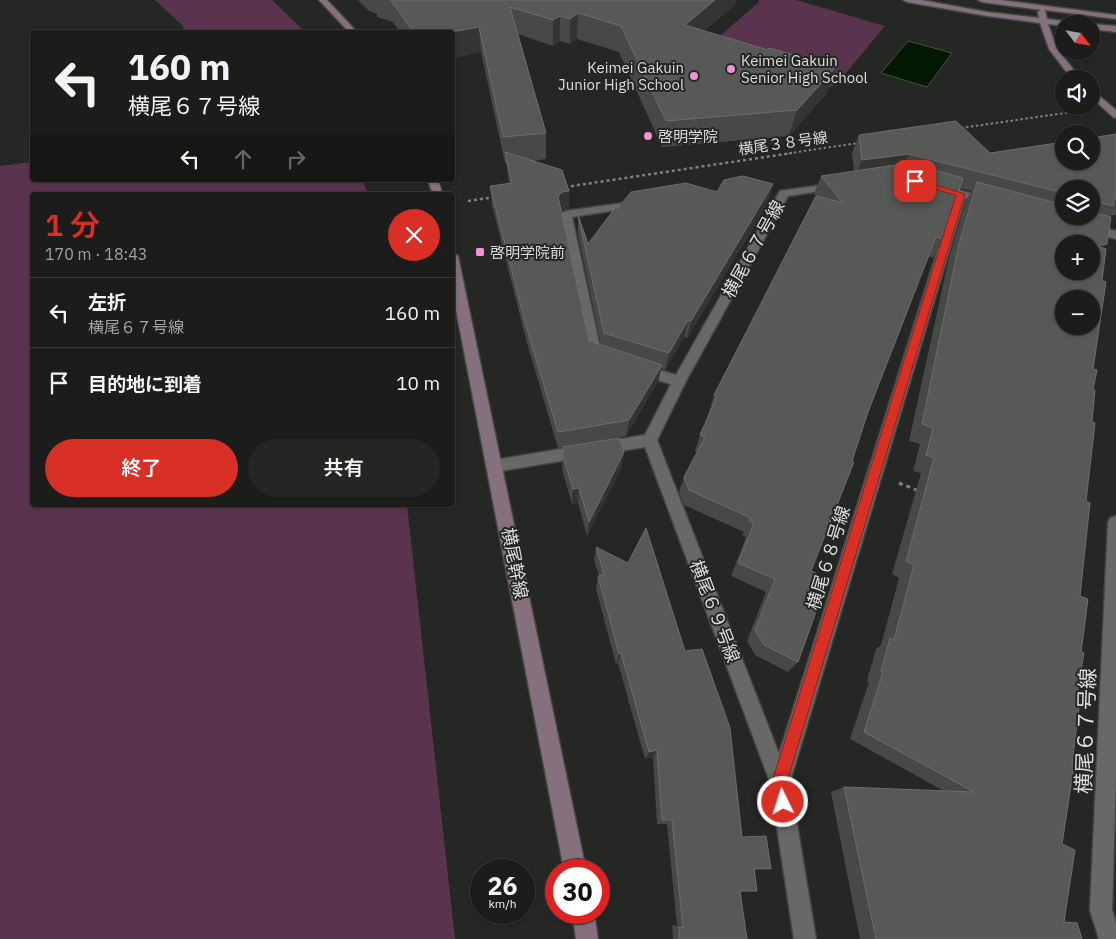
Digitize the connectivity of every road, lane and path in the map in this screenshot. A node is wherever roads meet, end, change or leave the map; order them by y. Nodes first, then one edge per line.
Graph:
1 (324, 0) edge
2 (907, 0) edge
3 (982, 0) edge
4 (1041, 8) junction
5 (1116, 17) edge
6 (1042, 20) junction
7 (1055, 22) edge
8 (1100, 27) edge
9 (1116, 29) edge
10 (351, 30) edge
11 (1070, 70) edge
12 (1100, 100) edge
13 (1114, 112) edge
14 (1055, 114) edge
15 (955, 129) edge
16 (858, 144) edge
17 (851, 184) edge
18 (926, 184) edge
19 (556, 188) edge
20 (766, 192) edge
21 (784, 194) junction
22 (961, 194) junction
23 (497, 197) edge
24 (468, 201) dead end
25 (654, 201) edge
26 (997, 204) edge
27 (1079, 226) edge
28 (1116, 235) edge
29 (455, 271) edge
30 (614, 361) edge
31 (632, 367) edge
32 (679, 381) junction
33 (650, 440) junction
34 (495, 466) junction
35 (875, 474) junction
36 (921, 491) dead end
37 (1116, 523) edge
38 (780, 782) junction
39 (573, 859) edge
40 (585, 924) edge
41 (588, 939) edge
42 (805, 939) edge
43 (1110, 939) edge

1 - 10 street
2 - 6 street
3 - 4 street
4 - 5 street
4 - 6 street
6 - 7 street
6 - 11 street
8 - 9 street
12 - 13 street
14 - 15 path
16 - 19 path, 横尾３８号線
17 - 21 street, 横尾６７号線
18 - 22 street
20 - 21 street
21 - 32 street, 横尾６７号線
22 - 26 street
22 - 35 street, 横尾６８号線
23 - 24 path
25 - 30 street
27 - 28 street
29 - 34 street, 横尾幹線
31 - 32 street
32 - 33 street, 横尾６７号線
33 - 34 street
33 - 38 street, 横尾６９号線
34 - 39 street, 横尾幹線
35 - 36 path
35 - 38 street, 横尾６８号線
37 - 43 street, 横尾６７号線
38 - 42 street, 横尾６８号線
40 - 41 street

